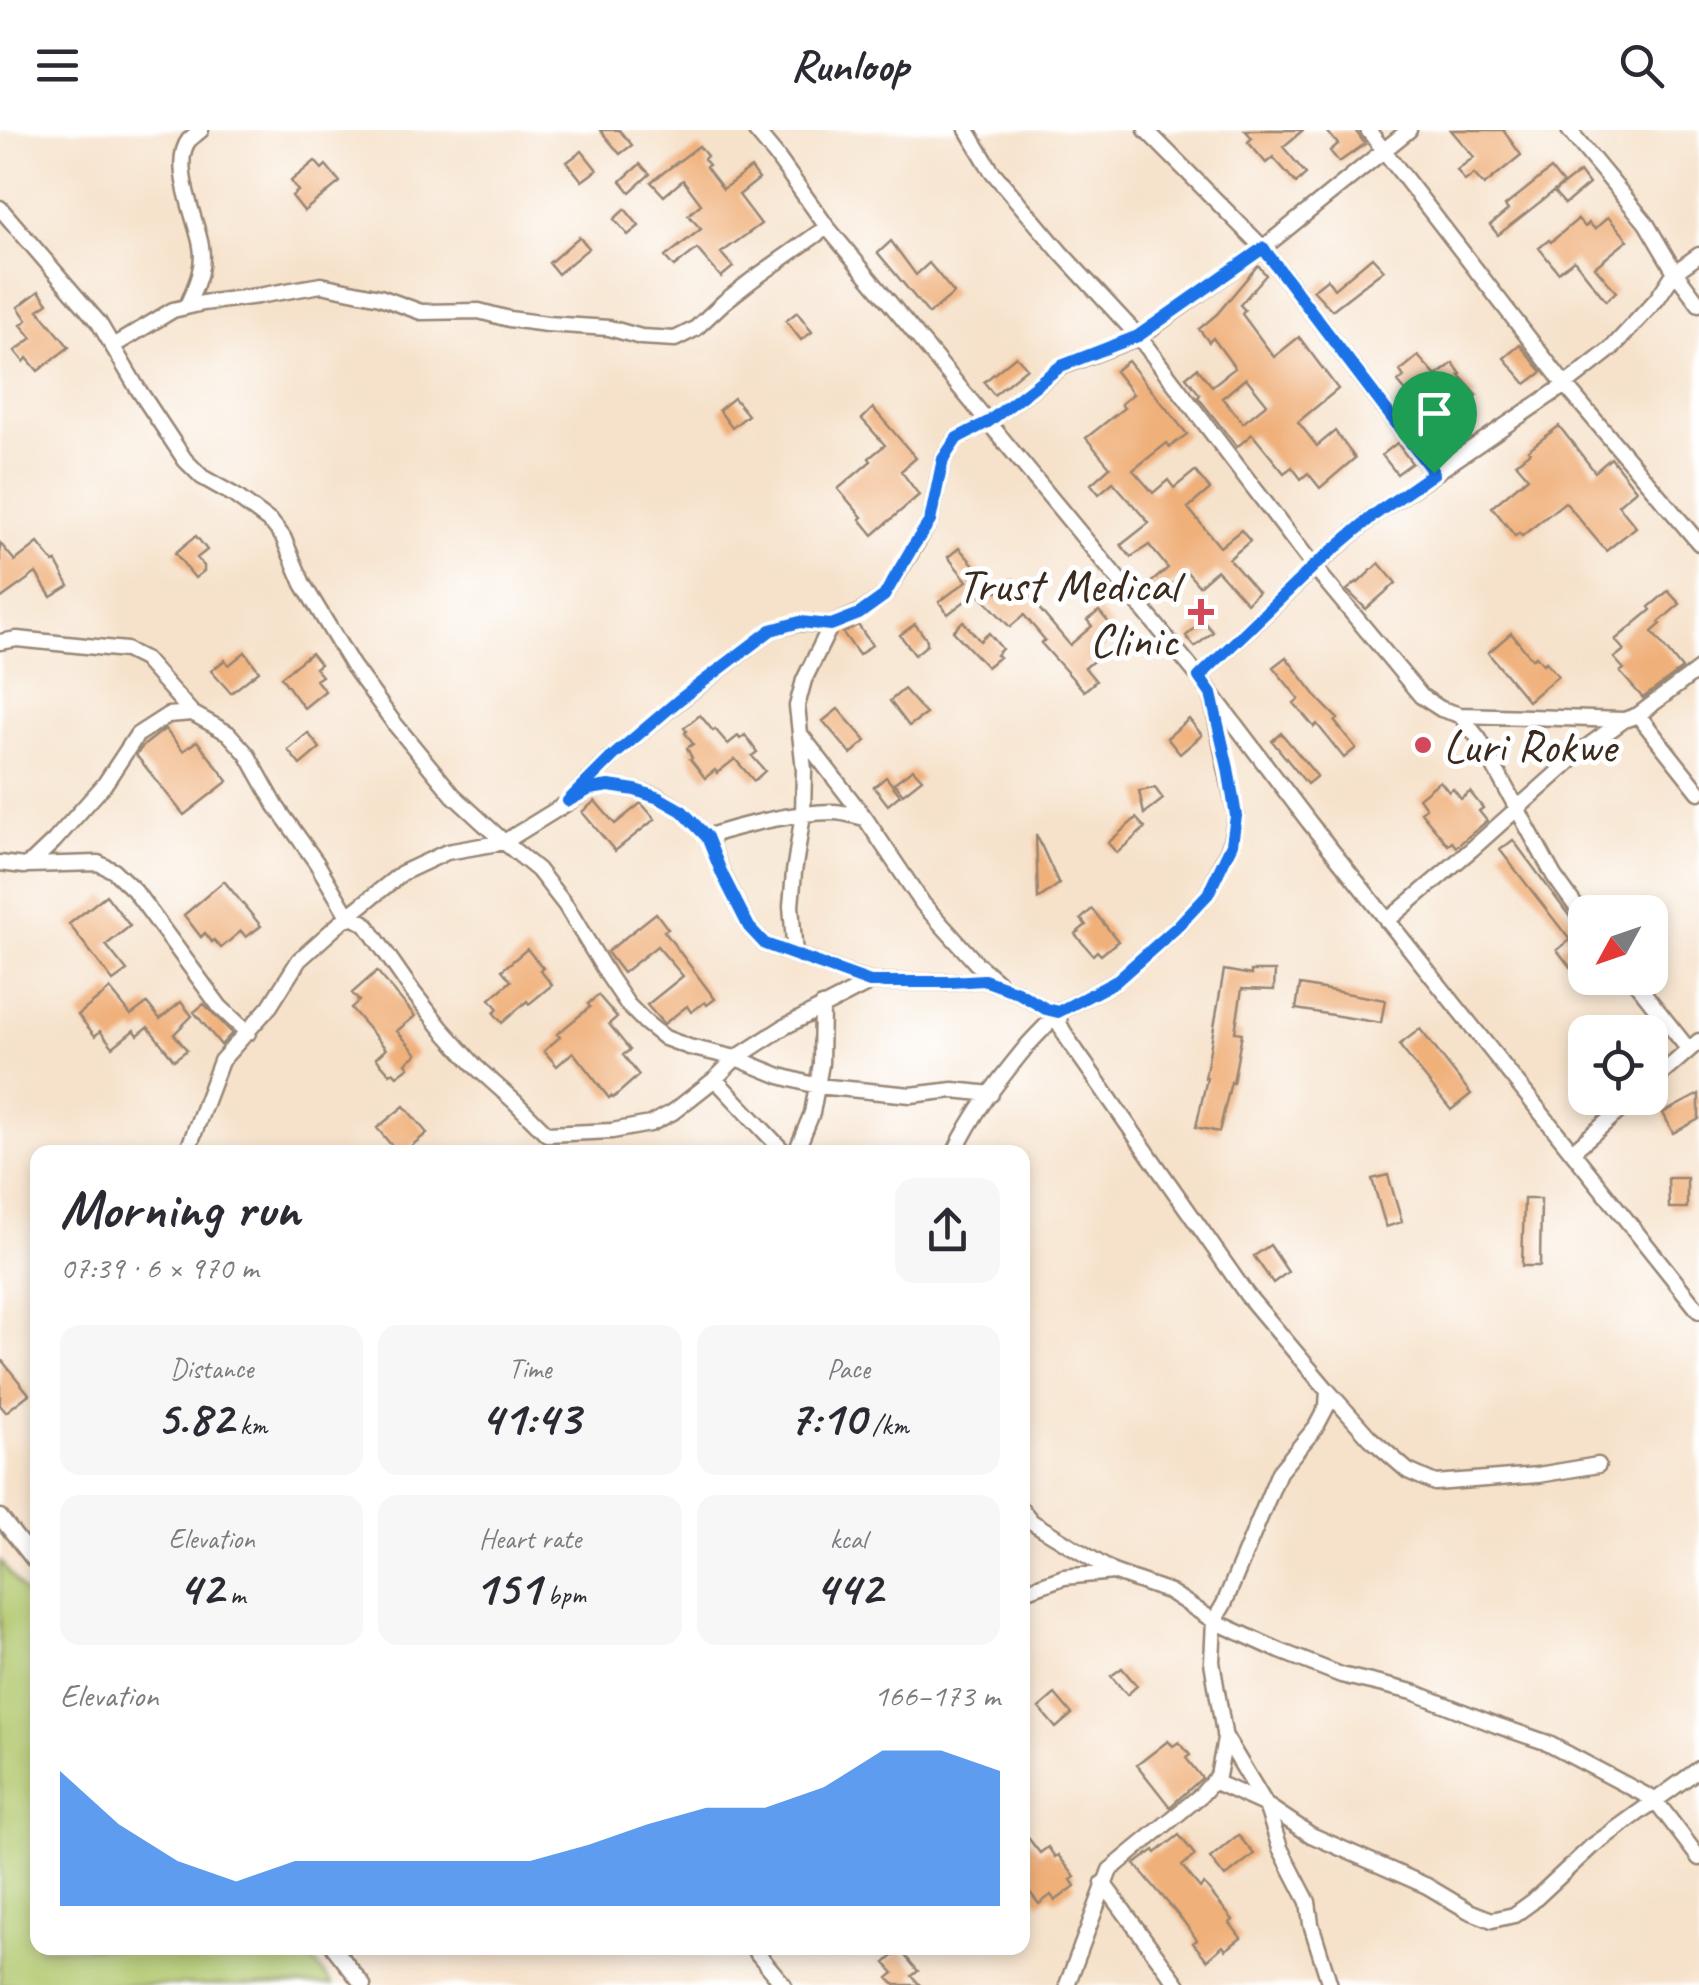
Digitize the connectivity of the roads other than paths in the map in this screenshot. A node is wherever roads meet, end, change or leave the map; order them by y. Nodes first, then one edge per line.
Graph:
1 (200, 130) edge
2 (755, 130) edge
3 (967, 130) edge
4 (1146, 130) edge
5 (1368, 130) edge
6 (1408, 130) edge
7 (1570, 130) edge
8 (1384, 150) junction
9 (0, 208) edge
10 (827, 227) junction
11 (1263, 248) junction
12 (1699, 255) edge
13 (1675, 272) junction
14 (1699, 304) edge
15 (187, 306) junction
16 (1138, 336) junction
17 (113, 346) junction
18 (1565, 386) junction
19 (988, 422) junction
20 (1434, 473) junction
21 (1699, 542) edge
22 (1314, 566) junction
23 (831, 625) junction
24 (0, 642) edge
25 (1699, 669) edge
26 (1199, 677) junction
27 (1211, 694) junction
28 (192, 714) junction
29 (1460, 715) junction
30 (1631, 717) junction
31 (801, 735) junction
32 (1699, 792) edge
33 (568, 801) junction
34 (1518, 808) junction
35 (803, 814) junction
36 (865, 818) junction
37 (707, 837) junction
38 (504, 842) junction
39 (0, 863) edge
40 (24, 866) junction
41 (1568, 895) edge
42 (348, 916) junction
43 (1387, 921) junction
44 (796, 955) junction
45 (870, 982) junction
46 (1003, 987) junction
47 (1648, 995) edge
48 (822, 1006) junction
49 (1058, 1012) junction
50 (248, 1033) junction
51 (1694, 1046) edge
52 (736, 1058) junction
53 (1668, 1068) edge
54 (716, 1079) junction
55 (817, 1086) junction
56 (991, 1094) junction
57 (1614, 1115) edge
58 (547, 1134) junction
59 (190, 1145) edge
60 (552, 1145) edge
61 (777, 1145) edge
62 (799, 1145) edge
63 (958, 1145) edge
64 (1572, 1152) junction
65 (1699, 1311) edge
66 (1328, 1390) junction
67 (1598, 1465) dead end
68 (0, 1517) edge
69 (1030, 1520) edge
70 (30, 1555) edge
71 (1113, 1572) junction
72 (1030, 1589) edge
73 (1214, 1621) junction
74 (1224, 1735) junction
75 (1699, 1768) edge
76 (1213, 1781) junction
77 (1655, 1800) junction
78 (1266, 1806) junction
79 (1699, 1858) edge
80 (1103, 1884) junction
81 (339, 1955) edge
82 (760, 1955) edge
83 (363, 1985) edge
84 (784, 1985) edge
85 (1067, 1985) edge
86 (1178, 1985) edge
87 (1330, 1985) edge

1 - 15 street
2 - 10 street
3 - 16 street
4 - 11 street
5 - 8 street
6 - 8 street
7 - 13 street
8 - 11 street
8 - 18 street
9 - 17 street
10 - 15 street
10 - 19 street
11 - 16 street
11 - 20 street
12 - 13 street
13 - 14 street
13 - 18 street
15 - 17 street
16 - 19 street
16 - 22 street
17 - 38 street
18 - 20 street
18 - 21 street
19 - 23 street
19 - 26 street
20 - 22 street
22 - 26 street
22 - 29 street
23 - 31 street
23 - 33 street
24 - 28 street
25 - 30 street
26 - 27 street
27 - 43 street
27 - 49 street
28 - 40 street
28 - 42 street
29 - 30 street
29 - 34 street
30 - 32 street
30 - 34 street
31 - 35 street
31 - 36 street
33 - 37 street
33 - 38 street
34 - 41 street
34 - 43 street
35 - 36 street
35 - 37 street
35 - 44 street
36 - 46 street
37 - 44 street
38 - 42 street
38 - 52 street
39 - 40 street
40 - 50 street
42 - 50 street
42 - 58 street
43 - 64 street
44 - 45 street
45 - 46 street
45 - 48 street
46 - 49 street
47 - 51 street
48 - 52 street
48 - 55 street
49 - 56 street
49 - 66 street
50 - 59 street
51 - 53 street
52 - 54 street
52 - 55 street
54 - 58 street
54 - 61 street
55 - 56 street
55 - 62 street
56 - 63 street
57 - 64 street
58 - 60 street
64 - 65 street
66 - 67 street
66 - 73 street
68 - 70 street
69 - 71 street
71 - 72 street
71 - 73 street
73 - 74 street
73 - 77 street
74 - 76 street
74 - 78 street
75 - 77 street
76 - 78 street
76 - 80 street
77 - 78 street
77 - 79 street
78 - 87 street
80 - 85 street
80 - 86 street
81 - 83 street
82 - 84 street

